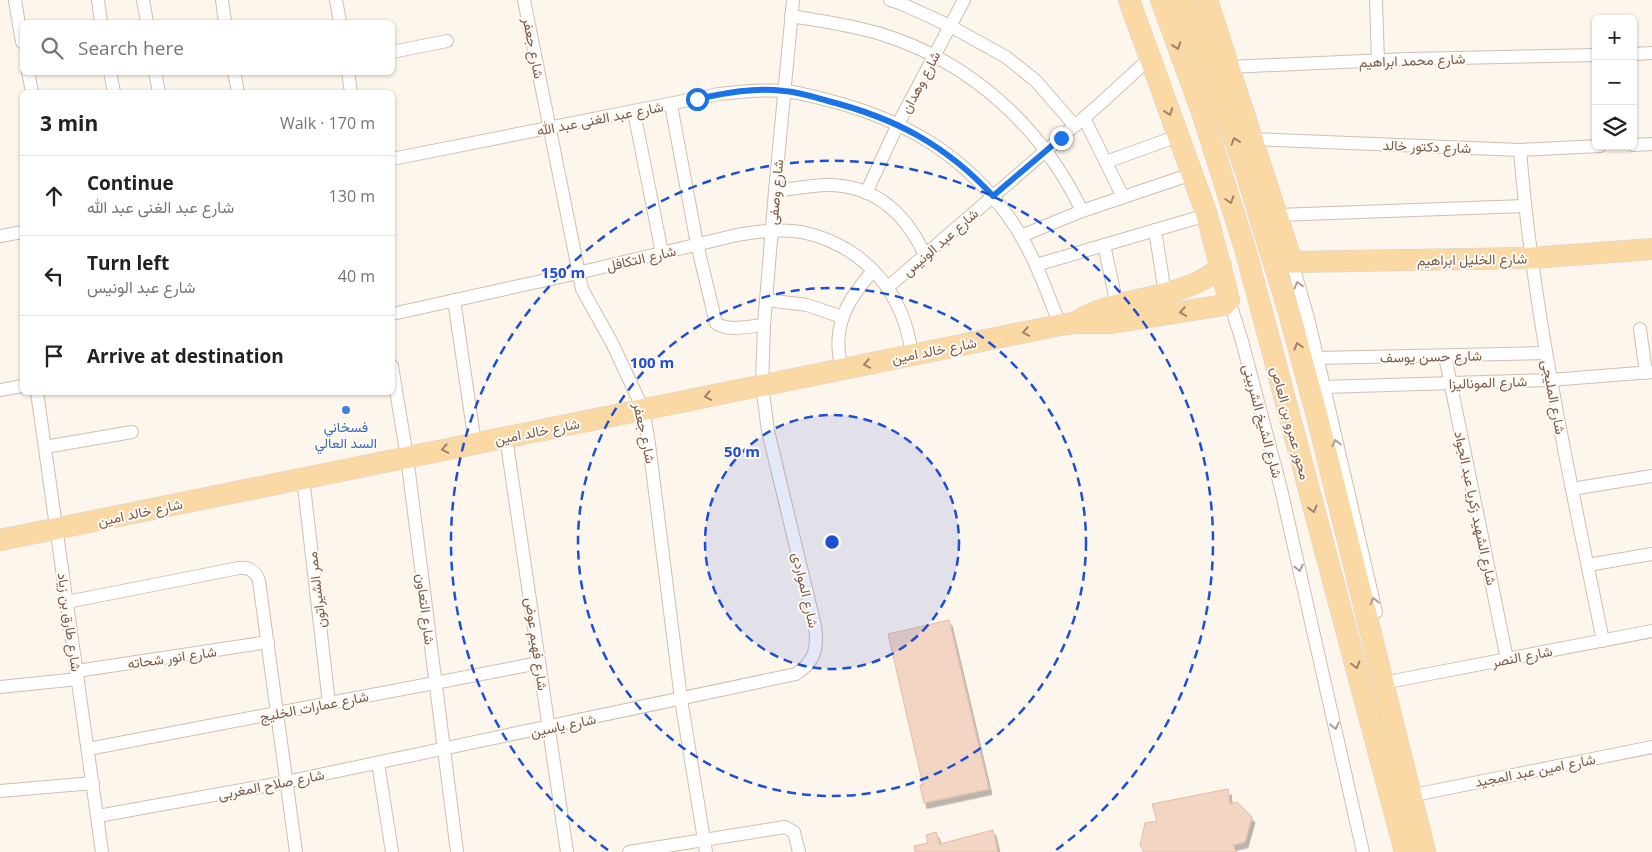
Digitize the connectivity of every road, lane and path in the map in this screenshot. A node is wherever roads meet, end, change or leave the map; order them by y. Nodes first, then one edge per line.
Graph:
1 (15, 0) edge
2 (98, 0) edge
3 (143, 0) edge
4 (222, 0) edge
5 (336, 0) edge
6 (524, 0) edge
7 (793, 0) edge
8 (890, 0) edge
9 (964, 0) edge
10 (1129, 0) edge
11 (1161, 0) edge
12 (1184, 0) edge
13 (1207, 0) edge
14 (1376, 0) edge
15 (791, 16) junction
16 (102, 20) edge
17 (147, 20) edge
18 (226, 20) edge
19 (340, 20) edge
20 (950, 26) junction
21 (20, 30) edge
22 (447, 41) dead end
23 (395, 51) edge
24 (1652, 53) edge
25 (1637, 54) edge
26 (1592, 55) edge
27 (934, 56) junction
28 (1150, 58) junction
29 (1378, 60) junction
30 (1229, 67) junction
31 (29, 75) edge
32 (111, 75) edge
33 (156, 75) edge
34 (235, 75) edge
35 (348, 75) edge
36 (32, 90) edge
37 (114, 90) edge
38 (159, 90) edge
39 (238, 90) edge
40 (351, 90) edge
41 (784, 91) junction
42 (671, 104) junction
43 (634, 112) junction
44 (1080, 122) junction
45 (898, 124) junction
46 (549, 128) junction
47 (1178, 136) junction
48 (1253, 138) junction
49 (1652, 144) edge
50 (1637, 145) edge
51 (1592, 146) edge
52 (1046, 150) junction
53 (1520, 150) junction
54 (395, 158) edge
55 (1106, 162) junction
56 (1192, 174) junction
57 (775, 191) junction
58 (866, 193) junction
59 (993, 196) junction
60 (1123, 197) junction
61 (1525, 206) junction
62 (1082, 211) junction
63 (1207, 215) junction
64 (1277, 215) junction
65 (772, 230) junction
66 (1155, 230) junction
67 (20, 232) edge
68 (0, 236) edge
69 (1021, 236) junction
70 (696, 244) junction
71 (1104, 245) junction
72 (1652, 249) edge
73 (662, 253) junction
74 (925, 255) junction
75 (1532, 258) junction
76 (1292, 262) junction
77 (1036, 264) junction
78 (1221, 266) junction
79 (873, 271) junction
80 (578, 273) junction
81 (888, 287) junction
82 (1165, 293) junction
83 (454, 300) junction
84 (766, 300) junction
85 (1229, 300) junction
86 (1117, 305) junction
87 (395, 313) edge
88 (842, 317) junction
89 (1067, 324) junction
90 (764, 325) junction
91 (1640, 329) dead end
92 (1545, 353) junction
93 (912, 355) junction
94 (1444, 356) junction
95 (1317, 358) junction
96 (842, 369) junction
97 (1649, 372) edge
98 (1550, 380) junction
99 (1450, 383) junction
100 (762, 385) junction
101 (20, 386) edge
102 (395, 386) edge
103 (1323, 388) junction
104 (0, 390) edge
105 (37, 395) edge
106 (643, 409) junction
107 (132, 432) dead end
108 (506, 437) junction
109 (475, 443) junction
110 (45, 447) junction
111 (406, 457) junction
112 (1652, 476) edge
113 (302, 478) junction
114 (1572, 489) junction
115 (57, 530) junction
116 (0, 540) edge
117 (1652, 554) edge
118 (1588, 565) junction
119 (67, 602) junction
120 (1652, 631) edge
121 (1603, 641) junction
122 (268, 642) junction
123 (1507, 659) junction
124 (539, 663) junction
125 (77, 675) junction
126 (1393, 681) junction
127 (436, 683) junction
128 (0, 688) edge
129 (681, 699) junction
130 (329, 703) junction
131 (277, 713) junction
132 (549, 728) junction
133 (1652, 747) edge
134 (88, 749) junction
135 (444, 749) junction
136 (378, 763) junction
137 (286, 782) junction
138 (93, 784) junction
139 (0, 790) edge
140 (1419, 794) junction
141 (98, 816) junction
142 (705, 846) edge
143 (102, 852) edge
144 (296, 852) edge
145 (392, 852) edge
146 (457, 852) edge
147 (567, 852) edge
148 (629, 852) edge
149 (799, 852) edge
150 (1363, 852) edge
151 (1404, 852) edge
152 (1425, 852) edge
153 (1435, 852) edge

1 - 21 street
2 - 16 street
3 - 17 street
4 - 18 street
5 - 19 street
6 - 46 street, شارع جعفر
7 - 15 street, شارع وصفى
8 - 20 street
9 - 20 street, شارع وهدان
10 - 28 main road, شارع الشيخ الشربينى
11 -> 151 main road, محور عمرو بن العاص
152 -> 12 main road, محور عمرو بن العاص
13 - 30 main road
14 - 29 street
15 - 27 street
15 - 41 street, شارع وصفى
20 - 27 street, شارع وهدان
20 - 44 street
22 - 23 street
24 - 25 street
26 - 29 street, شارع محمد ابراهيم
27 - 45 street, شارع وهدان
27 - 52 street
28 - 44 street, شارع عبد الونيس
28 -> 47 main road, شارع الشيخ الشربينى
29 - 30 street, شارع محمد ابراهيم
30 - 48 main road
31 - 36 street
32 - 37 street
33 - 38 street
34 - 39 street
35 - 40 street
41 - 42 street, شارع عبد الغنى عبد الله
41 - 45 street, شارع عبد الغنى عبد الله
41 - 57 street, شارع وصفى
42 - 43 street, شارع عبد الغنى عبد الله
42 - 70 street
43 - 46 street, شارع عبد الغنى عبد الله
43 - 73 street
44 - 52 street, شارع عبد الونيس
44 - 55 street
45 - 58 street, شارع وهدان
45 - 59 street, شارع عبد الغنى عبد الله
46 - 54 street, شارع عبد الغنى عبد الله
46 - 80 street, شارع جعفر
47 - 55 street
47 - 56 main road, شارع الشيخ الشربينى
48 - 53 street, شارع دكتور خالد
48 - 64 main road
49 - 50 street
51 - 53 street, شارع دكتور خالد
52 - 59 street, شارع عبد الونيس
52 - 62 street
53 - 61 street, شارع المليجى
55 - 60 street
56 - 60 street
56 - 63 main road, شارع الشيخ الشربينى
57 - 58 street
57 - 65 street, شارع وصفى
58 - 74 street
59 - 69 street, شارع عبد الغنى عبد الله
59 - 74 street, شارع عبد الونيس
60 - 62 street
61 - 64 street
61 - 75 street, شارع المليجى
62 - 69 street
63 - 66 street
63 - 78 main road, شارع الشيخ الشربينى
64 - 76 main road
65 - 70 street, شارع التكافل
65 - 79 street, شارع التكافل
65 - 84 street, شارع وصفى
66 - 71 street
66 - 82 street
67 - 68 street
69 - 77 street, شارع عبد الغنى عبد الله
70 - 73 street, شارع التكافل
70 - 90 street
71 - 77 street
71 - 86 street
72 - 75 main road, شارع الخليل ابراهيم
73 - 80 street, شارع التكافل
74 - 81 street, شارع عبد الونيس
75 - 76 main road, شارع الخليل ابراهيم
75 - 92 street, شارع المليجى
95 -> 76 street
77 - 89 street, شارع عبد الغنى عبد الله
78 - 82 main road, شارع خالد امين
78 - 85 main road, شارع الشيخ الشربينى
79 - 81 street, شارع التكافل
79 - 88 street
80 - 83 street, شارع التكافل
80 - 106 street, شارع جعفر
81 - 93 street, شارع التكافل
82 - 86 main road, شارع خالد امين
83 - 87 street, شارع التكافل
83 - 109 street
84 - 88 street
84 - 90 street, شارع وصفى
85 -> 89 main road, شارع خالد امين
85 -> 150 street, شارع الشيخ الشربينى
86 - 89 main road, شارع خالد امين
88 - 96 street
89 -> 93 main road, شارع خالد امين
90 - 100 street, شارع وصفى
91 - 97 street
92 - 94 street, شارع حسن يوسف
92 - 98 street, شارع المليجى
93 -> 96 main road, شارع خالد امين
94 - 95 street, شارع حسن يوسف
94 - 99 street, شارع الشهيد زكريا عبد الجواد
95 - 103 street
96 - 100 main road, شارع خالد امين
97 - 98 street, شارع الموناليزا
98 - 99 street, شارع الموناليزا
98 - 114 street, شارع المليجى
99 - 103 street, شارع الموناليزا
99 - 123 street, شارع الشهيد زكريا عبد الجواد
100 -> 106 main road, شارع خالد امين
100 - 129 street, شارع المواردى
101 - 104 street
102 - 111 street, شارع التعاون
126 -> 103 street
105 - 110 street, شارع طارق بن زياد
106 - 108 main road, شارع خالد امين
106 - 129 street, شارع جعفر
107 - 110 street
108 - 109 main road, شارع خالد امين
108 - 124 street, شارع فهيم عوض
109 -> 111 main road, شارع خالد امين
110 - 115 street, شارع طارق بن زياد
111 - 113 main road, شارع خالد امين
111 - 127 street, شارع التعاون
112 - 114 street
113 - 115 main road, شارع خالد امين
113 - 130 street, ممر الشيراتون
114 - 118 street, شارع المليجى
115 - 116 main road, شارع خالد امين
115 - 119 street, شارع طارق بن زياد
117 - 118 street
118 - 121 street, شارع المليجى
119 - 122 street
119 - 125 street, شارع طارق بن زياد
120 - 121 street, شارع النصر
121 - 123 street, شارع النصر
122 - 125 street, شارع انور شحاته
122 - 131 street
123 - 126 street, شارع النصر
124 - 127 street, شارع عمارات الخليج
124 - 132 street, شارع فهيم عوض
125 - 128 street, شارع انور شحاته
125 - 134 street, شارع طارق بن زياد
126 - 140 street
127 - 130 street, شارع عمارات الخليج
127 - 135 street, شارع التعاون
129 - 132 street, شارع ياسين
129 - 142 street, شارع جعفر
130 - 131 street, شارع عمارات الخليج
131 - 134 street, شارع عمارات الخليج
131 - 137 street
132 - 135 street, شارع ياسين
132 - 147 street, شارع فهيم عوض
133 - 140 street, شارع امين عبد المجيد
134 - 138 street, شارع طارق بن زياد
135 - 136 street, شارع صلاح المغربى
135 - 146 street, شارع التعاون
136 - 137 street, شارع صلاح المغربى
136 - 145 street
137 - 141 street, شارع صلاح المغربى
137 - 144 street
138 - 139 street
138 - 141 street, شارع طارق بن زياد
140 - 153 street
141 - 143 street, شارع طارق بن زياد
142 - 148 street
142 - 149 street

